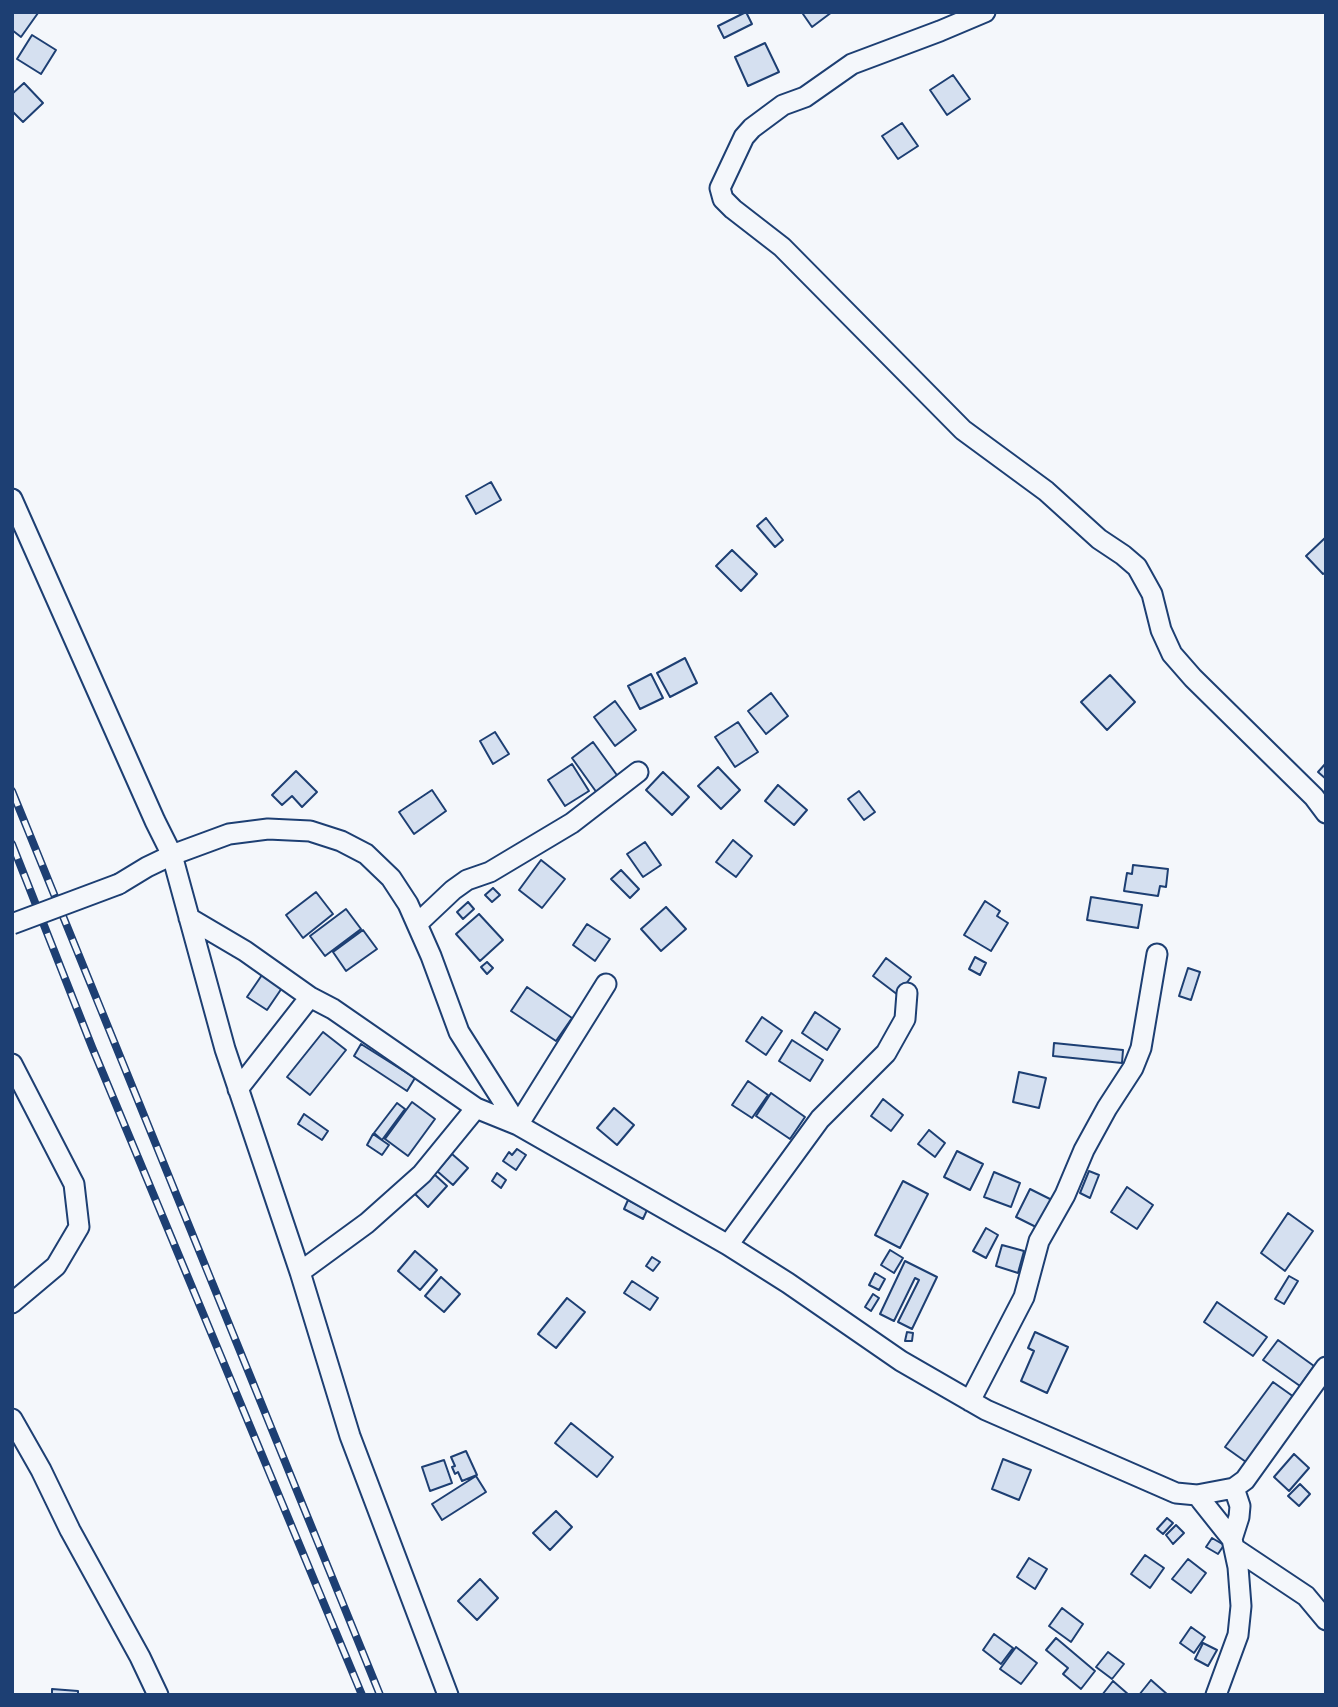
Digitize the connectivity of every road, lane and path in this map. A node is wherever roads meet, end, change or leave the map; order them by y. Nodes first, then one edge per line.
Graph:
1 (985, 12) edge
2 (12, 499) edge
3 (638, 772) dead end
4 (1326, 813) edge
5 (172, 855) junction
6 (189, 918) junction
7 (12, 924) edge
8 (417, 924) junction
9 (1157, 954) dead end
10 (606, 984) dead end
11 (907, 993) dead end
12 (310, 997) junction
13 (12, 1064) edge
14 (238, 1089) junction
15 (476, 1108) junction
16 (518, 1125) junction
17 (728, 1245) junction
18 (300, 1272) junction
19 (12, 1303) edge
20 (1326, 1367) edge
21 (970, 1401) junction
22 (12, 1419) edge
23 (1234, 1488) junction
24 (1197, 1495) junction
25 (1233, 1544) junction
26 (1326, 1620) edge
27 (158, 1695) edge
28 (447, 1695) edge
29 (1216, 1695) edge

1 - 4 street
2 - 5 street
3 - 8 street
5 - 6 street
5 - 7 street, bridge
5 - 8 street
6 - 12 street
6 - 14 street
8 - 16 street
9 - 21 street
10 - 16 street
11 - 17 street
12 - 14 street
12 - 15 street
13 - 19 street
14 - 18 street
15 - 16 street
15 - 18 street
16 - 17 street
17 - 21 street
18 - 28 street
20 - 23 street
21 - 24 street
22 - 27 street
23 - 24 street
23 - 25 street
24 - 25 street
25 - 26 street
25 - 29 street

